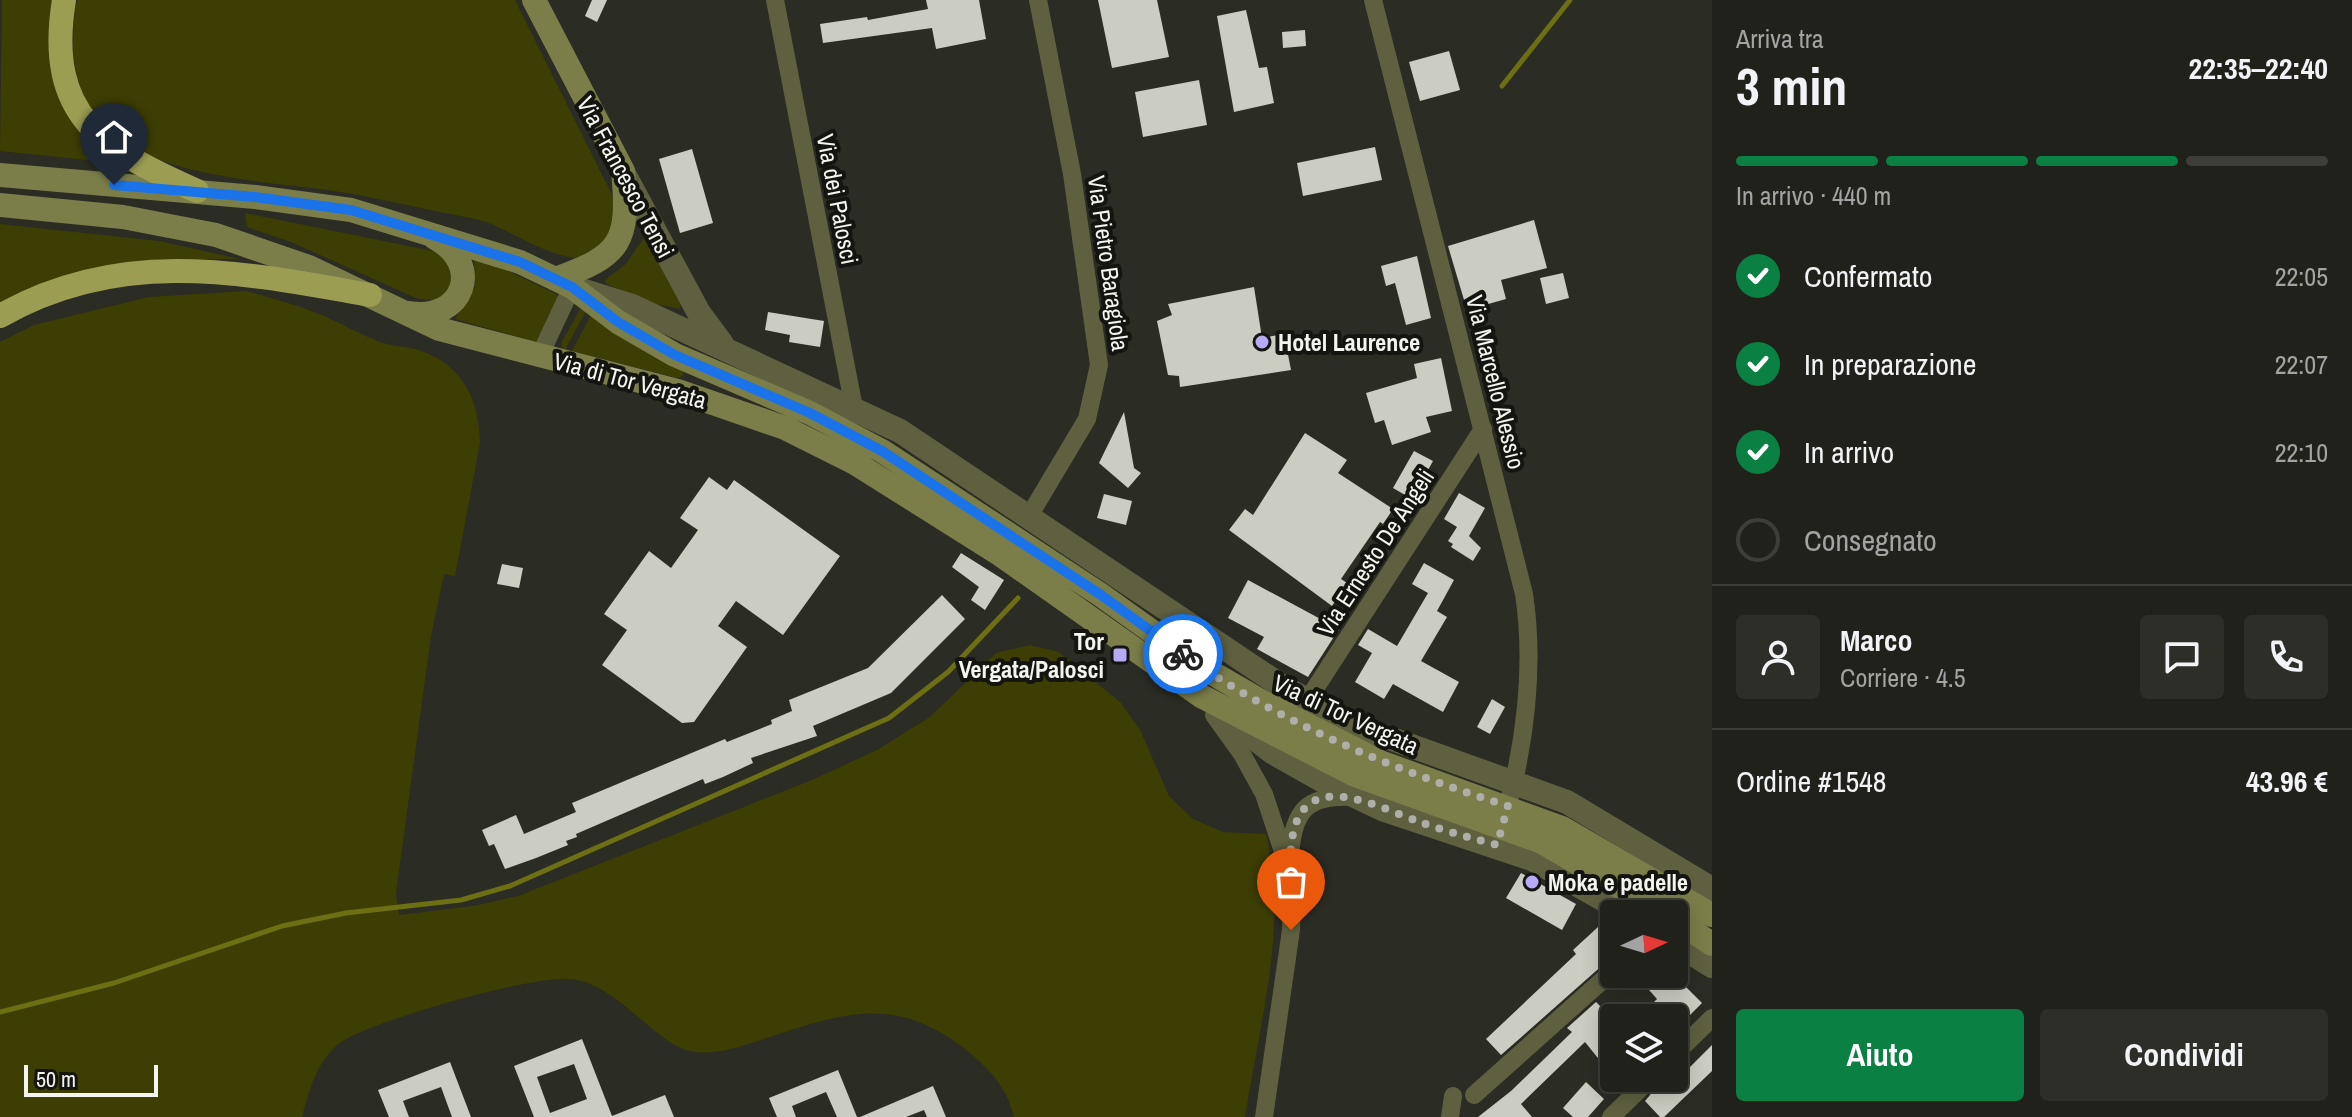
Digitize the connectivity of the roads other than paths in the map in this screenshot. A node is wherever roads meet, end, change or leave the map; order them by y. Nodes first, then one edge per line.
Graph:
1 (64, 0) edge
2 (534, 0) edge
3 (775, 0) edge
4 (1038, 0) edge
5 (1373, 0) edge
6 (623, 171) junction
7 (0, 175) edge
8 (197, 191) junction
9 (0, 205) edge
10 (415, 230) junction
11 (564, 283) junction
12 (370, 295) junction
13 (392, 307) junction
14 (0, 316) edge
15 (727, 348) junction
16 (540, 355) junction
17 (854, 408) junction
18 (1483, 429) junction
19 (1028, 518) junction
20 (1201, 696) junction
21 (1307, 701) junction
22 (1515, 780) junction
23 (1355, 797) junction
24 (1503, 825) junction
25 (1289, 867) junction
26 (1712, 889) edge
27 (1605, 900) edge
28 (1643, 900) edge
29 (1712, 915) edge
30 (1688, 928) edge
31 (1712, 944) edge
32 (1688, 951) edge
33 (1712, 966) edge
34 (1600, 982) edge
35 (1712, 1018) edge
36 (1688, 1041) edge
37 (1637, 1092) edge
38 (1474, 1095) dead end
39 (1453, 1096) dead end
40 (1264, 1117) edge
41 (1450, 1117) edge
42 (1611, 1117) edge

1 - 8 highway
2 - 6 main road, Via Francesco Tensi
3 - 17 street, Via dei Palosci
4 - 19 street, Via Pietro Baragiola
5 - 18 street, Via Marcello Alessio
6 - 11 main road
6 - 15 street, Via Francesco Tensi
7 - 8 main road, Via di Tor Vergata
8 - 10 main road, Via di Tor Vergata
9 - 12 main road, Via di Tor Vergata
10 - 11 main road, Via di Tor Vergata
10 - 13 main road
11 - 15 street, Via di Tor Vergata
11 - 16 street
11 - 24 main road, Via di Tor Vergata
12 - 13 main road, Via di Tor Vergata
12 - 14 highway
13 - 16 main road, Via di Tor Vergata
15 - 17 street, Via di Tor Vergata
16 - 20 main road, Via di Tor Vergata
17 - 19 street, Via di Tor Vergata
18 - 21 street, Via Ernesto De Angeli
18 - 22 street, Via Marcello Alessio
19 - 21 street, Via di Tor Vergata
20 - 23 street, Via di Tor Vergata
20 - 24 main road, Via di Tor Vergata
20 - 25 street
21 - 22 street, Via di Tor Vergata
22 - 24 street, Via Marcello Alessio
22 - 26 street, Via di Tor Vergata
23 - 24 street, Via di Tor Vergata
23 - 25 street
24 - 27 street, Via di Tor Vergata
24 - 28 main road, Via di Tor Vergata
24 - 29 main road, Via di Tor Vergata
25 - 40 street
30 - 31 main road
32 - 33 street
34 - 38 street
35 - 36 street
37 - 42 street
39 - 41 street

